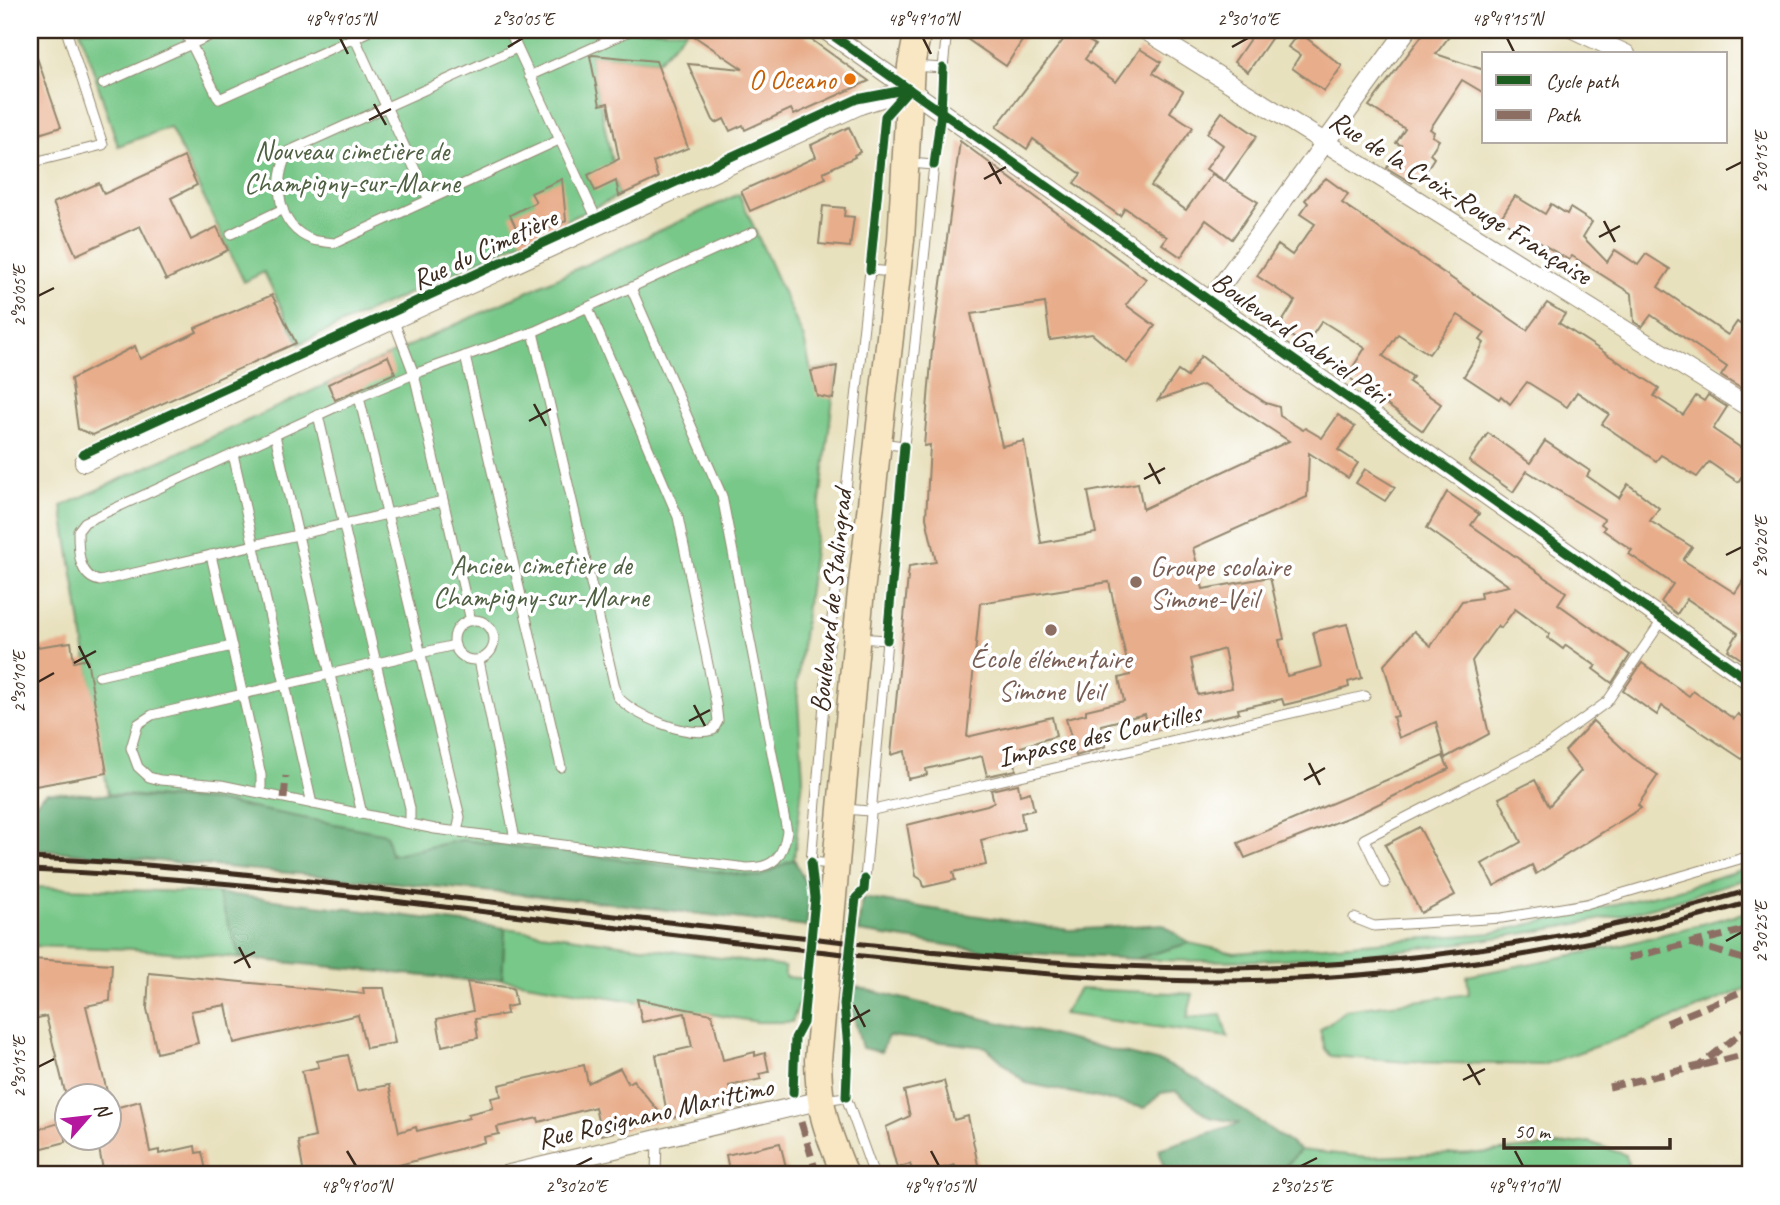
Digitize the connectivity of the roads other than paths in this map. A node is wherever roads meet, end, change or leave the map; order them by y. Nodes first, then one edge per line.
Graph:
1 (66, 30) edge
2 (184, 30) edge
3 (223, 30) edge
4 (372, 30) edge
5 (509, 30) edge
6 (632, 30) edge
7 (825, 30) edge
8 (918, 30) edge
9 (947, 30) edge
10 (1146, 30) edge
11 (1407, 30) edge
12 (1575, 30) edge
13 (353, 34) edge
14 (193, 43) junction
15 (517, 48) junction
16 (1622, 52) edge
17 (529, 76) junction
18 (910, 77) junction
19 (103, 84) dead end
20 (387, 107) junction
21 (559, 140) junction
22 (1324, 144) junction
23 (30, 163) edge
24 (907, 163) junction
25 (429, 200) junction
26 (283, 209) junction
27 (599, 224) junction
28 (753, 232) dead end
29 (231, 234) dead end
30 (897, 272) junction
31 (631, 288) junction
32 (1210, 300) junction
33 (588, 309) junction
34 (393, 319) junction
35 (533, 332) junction
36 (465, 356) junction
37 (414, 374) junction
38 (359, 397) junction
39 (1750, 408) edge
40 (318, 415) junction
41 (275, 435) junction
42 (877, 443) junction
43 (233, 454) junction
44 (84, 462) dead end
45 (848, 468) junction
46 (874, 470) junction
47 (443, 501) junction
48 (388, 514) junction
49 (344, 524) junction
50 (298, 535) junction
51 (254, 545) junction
52 (211, 555) junction
53 (1663, 620) junction
54 (471, 621) junction
55 (857, 637) junction
56 (455, 645) junction
57 (232, 646) junction
58 (420, 653) junction
59 (479, 660) junction
60 (376, 663) junction
61 (331, 674) junction
62 (99, 676) dead end
63 (1750, 681) edge
64 (287, 684) junction
65 (243, 694) junction
66 (1365, 696) dead end
67 (561, 767) dead end
68 (261, 793) junction
69 (312, 804) junction
70 (842, 808) junction
71 (869, 811) junction
72 (362, 814) junction
73 (410, 824) junction
74 (457, 832) junction
75 (515, 839) junction
76 (1750, 856) edge
77 (837, 865) junction
78 (865, 878) dead end
79 (1385, 883) dead end
80 (1354, 918) dead end
81 (818, 1101) junction
82 (656, 1138) junction
83 (505, 1175) edge
84 (656, 1175) edge
85 (845, 1175) edge
86 (874, 1175) edge

1 - 23 lane
2 - 14 lane
3 - 14 lane
4 - 13 lane
5 - 15 lane
6 - 17 lane
7 - 18 street, Boulevard Gabriel Péri
8 - 18 main road, Boulevard de Stalingrad
9 - 18 lane
10 - 22 street, Rue de la Croix-Rouge Française
11 - 22 street
12 - 16 street
13 - 14 lane
13 - 20 lane
14 - 19 lane
15 - 17 lane
15 - 20 lane
17 - 21 lane
18 - 24 main road, Boulevard de Stalingrad
18 - 27 street, Rue du Cimetière
18 - 32 street, Boulevard Gabriel Péri
20 - 25 lane
20 - 26 lane
21 - 25 lane
21 - 27 lane
22 - 32 street
22 - 39 street, Rue de la Croix-Rouge Française
24 - 30 main road, Boulevard de Stalingrad
24 - 42 lane
25 - 26 lane
26 - 29 lane
27 - 34 street, Rue du Cimetière
28 - 31 lane
30 - 42 main road, Boulevard de Stalingrad
30 - 45 lane
31 - 33 lane
31 - 75 lane
32 - 53 street, Boulevard Gabriel Péri
33 - 35 lane
33 - 35 lane
34 - 37 lane
34 - 44 street, Rue du Cimetière
35 - 36 lane
36 - 37 lane
36 - 67 lane
37 - 38 lane
37 - 47 lane
38 - 40 lane
38 - 48 lane
40 - 41 lane
40 - 49 lane
41 - 43 lane
41 - 50 lane
42 - 46 main road, Boulevard de Stalingrad
43 - 51 lane
43 - 52 lane
45 - 46 lane
45 - 77 lane
46 - 55 main road, Boulevard de Stalingrad
47 - 48 lane
47 - 54 lane
48 - 49 lane
48 - 58 lane
49 - 50 lane
49 - 60 lane
50 - 51 lane
50 - 61 lane
51 - 52 lane
51 - 64 lane
52 - 57 lane
53 - 63 street, Boulevard Gabriel Péri
53 - 79 lane
54 - 56 lane
54 - 59 lane
55 - 70 main road, Boulevard de Stalingrad
55 - 71 lane
56 - 58 lane
56 - 59 lane
57 - 62 lane
57 - 65 lane
58 - 60 lane
58 - 74 lane
59 - 75 lane
60 - 61 lane
60 - 73 lane
61 - 64 lane
61 - 72 lane
64 - 65 lane
64 - 69 lane
65 - 68 lane
65 - 68 lane
66 - 71 lane, Impasse des Courtilles
68 - 69 lane
69 - 72 lane
70 - 71 lane, Impasse des Courtilles
70 - 77 main road, Boulevard de Stalingrad
71 - 78 lane
72 - 73 lane
73 - 74 lane
74 - 75 lane
76 - 80 lane
77 - 81 main road, Boulevard de Stalingrad
81 - 82 street, Rue Rosignano Marittimo
81 - 85 main road, Boulevard de Stalingrad
81 - 86 lane
82 - 83 street, Rue Rosignano Marittimo
82 - 84 lane

